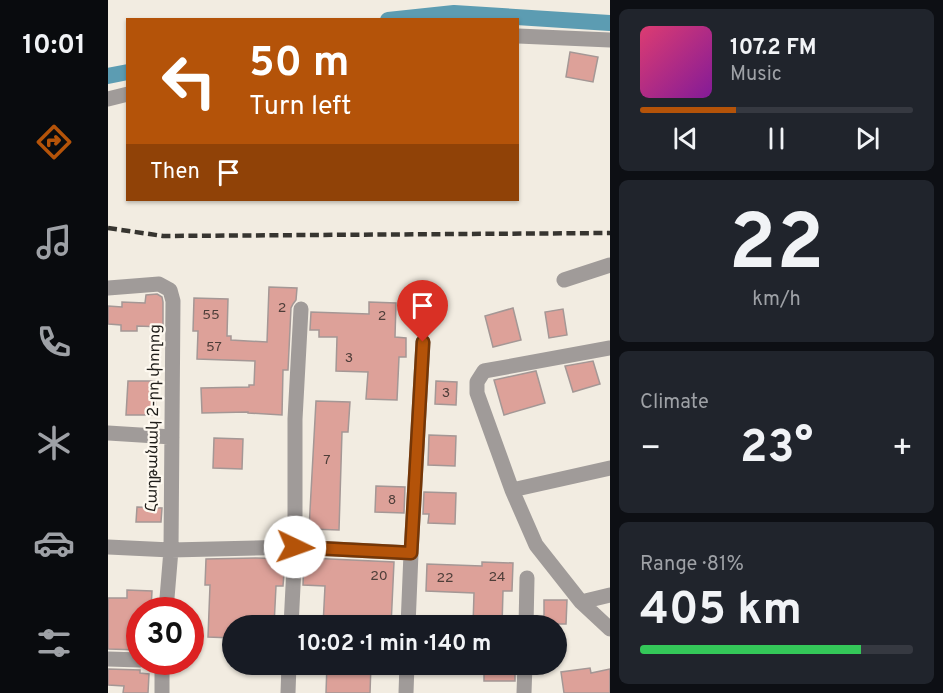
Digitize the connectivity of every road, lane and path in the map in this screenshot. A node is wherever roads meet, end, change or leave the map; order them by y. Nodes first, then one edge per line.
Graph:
1 (519, 36) edge
2 (610, 40) edge
3 (126, 94) edge
4 (108, 99) edge
5 (610, 265) edge
6 (564, 280) dead end
7 (108, 288) edge
8 (301, 309) dead end
9 (423, 342) dead end
10 (610, 348) edge
11 (108, 433) edge
12 (172, 437) junction
13 (610, 468) edge
14 (512, 490) junction
15 (108, 547) edge
16 (295, 547) junction
17 (171, 550) junction
18 (411, 553) junction
19 (527, 578) dead end
20 (610, 595) edge
21 (167, 597) edge
22 (582, 602) junction
23 (292, 615) edge
24 (408, 615) edge
25 (526, 615) edge
26 (610, 629) edge
27 (108, 659) edge
28 (126, 660) edge
29 (162, 675) edge
30 (289, 675) edge
31 (407, 675) edge
32 (525, 675) edge
33 (162, 693) edge
34 (288, 693) edge
35 (406, 693) edge
36 (524, 693) edge

1 - 2 street
3 - 4 street
5 - 6 street
7 - 12 street, Հաղթանակ 2-րդ փողոց
8 - 16 street
9 - 18 street
10 - 14 street
11 - 12 street
12 - 17 street, Հաղթանակ 2-րդ փողոց
13 - 14 street
14 - 22 street
15 - 17 street
16 - 17 street
16 - 18 street
16 - 23 street
17 - 21 street, Հաղթանակ 2-րդ փողոց
18 - 24 street
19 - 25 street
20 - 22 street
22 - 26 street
27 - 28 street
29 - 33 street
30 - 34 street
31 - 35 street
32 - 36 street

